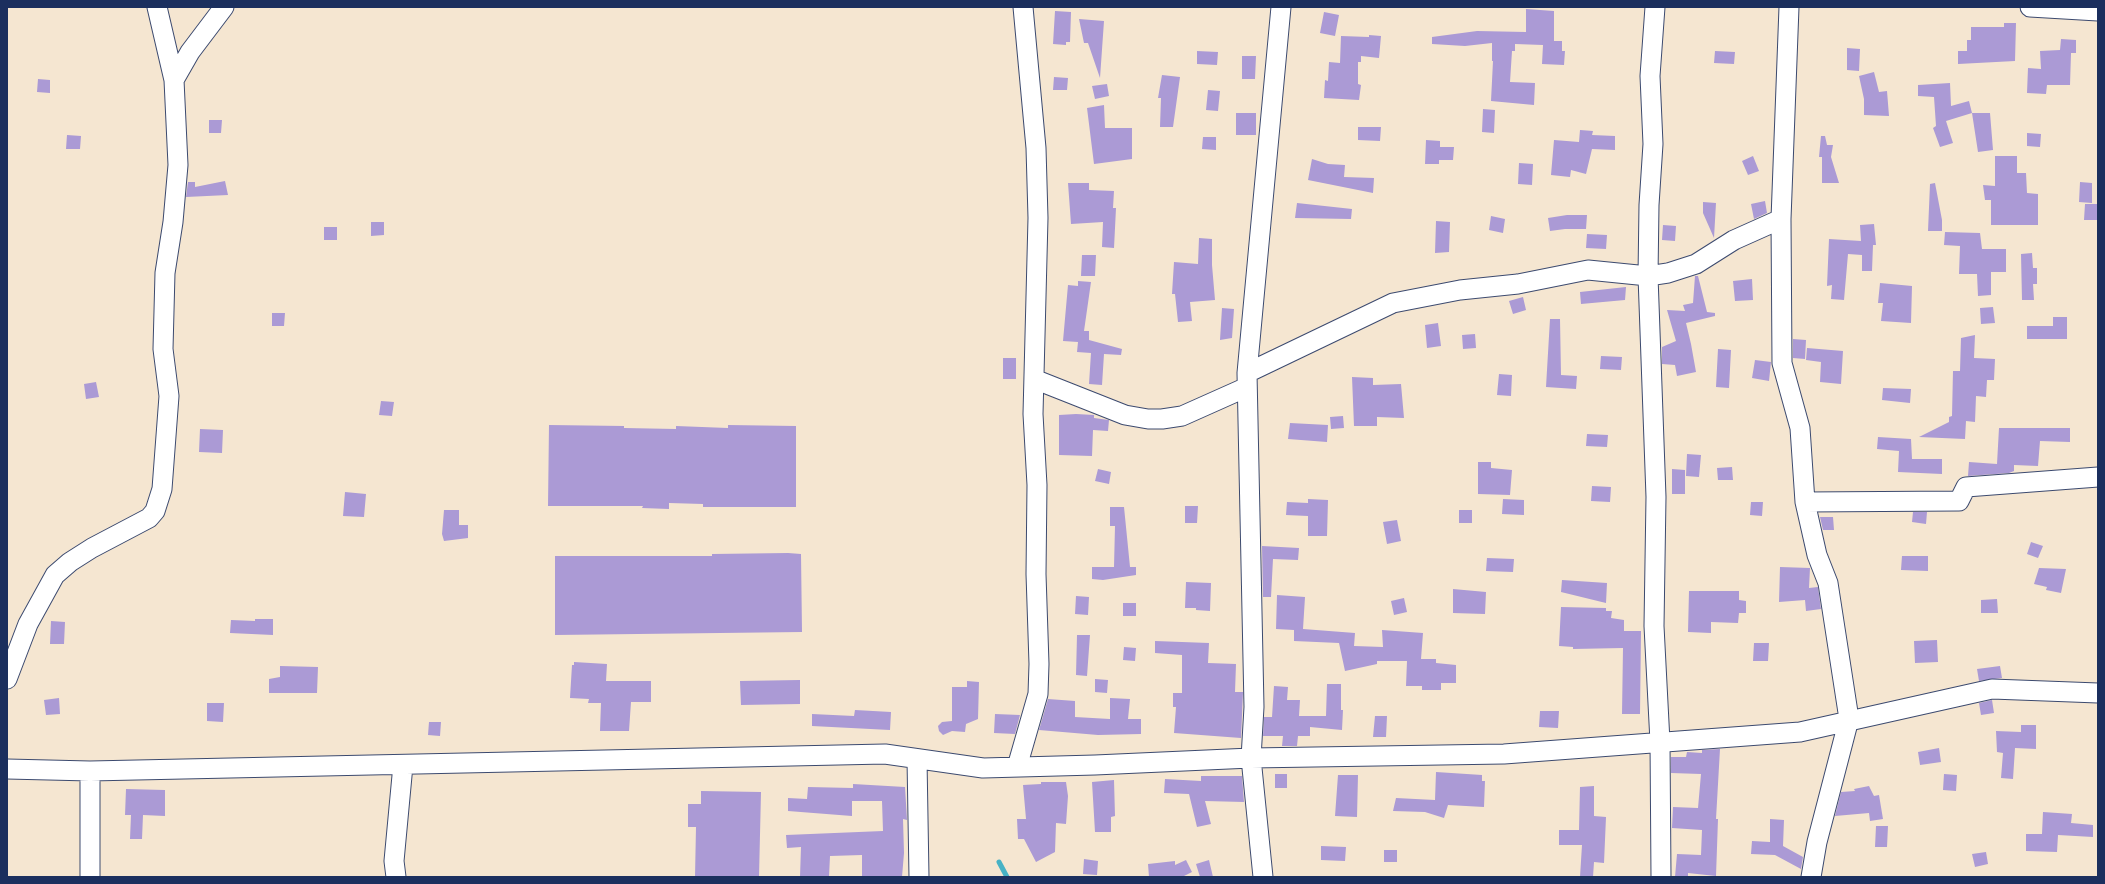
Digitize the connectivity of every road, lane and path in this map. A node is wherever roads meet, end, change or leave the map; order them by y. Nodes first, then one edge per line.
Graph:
1 (157, 7) edge
2 (224, 7) edge
3 (1023, 7) edge
4 (1281, 7) edge
5 (1655, 7) edge
6 (1789, 7) edge
7 (2030, 7) edge
8 (2098, 11) edge
9 (174, 80) junction
10 (1781, 219) junction
11 (1648, 276) junction
12 (1034, 379) junction
13 (1247, 380) junction
14 (2098, 477) edge
15 (1805, 502) junction
16 (7, 679) edge
17 (2098, 693) edge
18 (1849, 719) junction
19 (1660, 742) junction
20 (1251, 758) junction
21 (917, 759) junction
22 (403, 765) junction
23 (1017, 767) junction
24 (7, 769) edge
25 (90, 771) junction
26 (90, 877) edge
27 (396, 877) edge
28 (919, 877) edge
29 (1263, 877) edge
30 (1661, 877) edge
31 (1811, 877) edge

1 - 9 street
2 - 9 street
3 - 12 street
4 - 13 street
5 - 11 street
6 - 10 street
7 - 8 street
9 - 16 street
10 - 11 street
10 - 15 street
11 - 13 street
11 - 19 street
12 - 13 street
12 - 23 street
13 - 20 street
14 - 15 street
15 - 18 street
17 - 18 street
18 - 19 street
18 - 31 street
19 - 20 street
19 - 30 street
20 - 23 street
20 - 29 street
21 - 22 street
21 - 23 street
21 - 28 street
22 - 25 street
22 - 27 street
24 - 25 street
25 - 26 street

